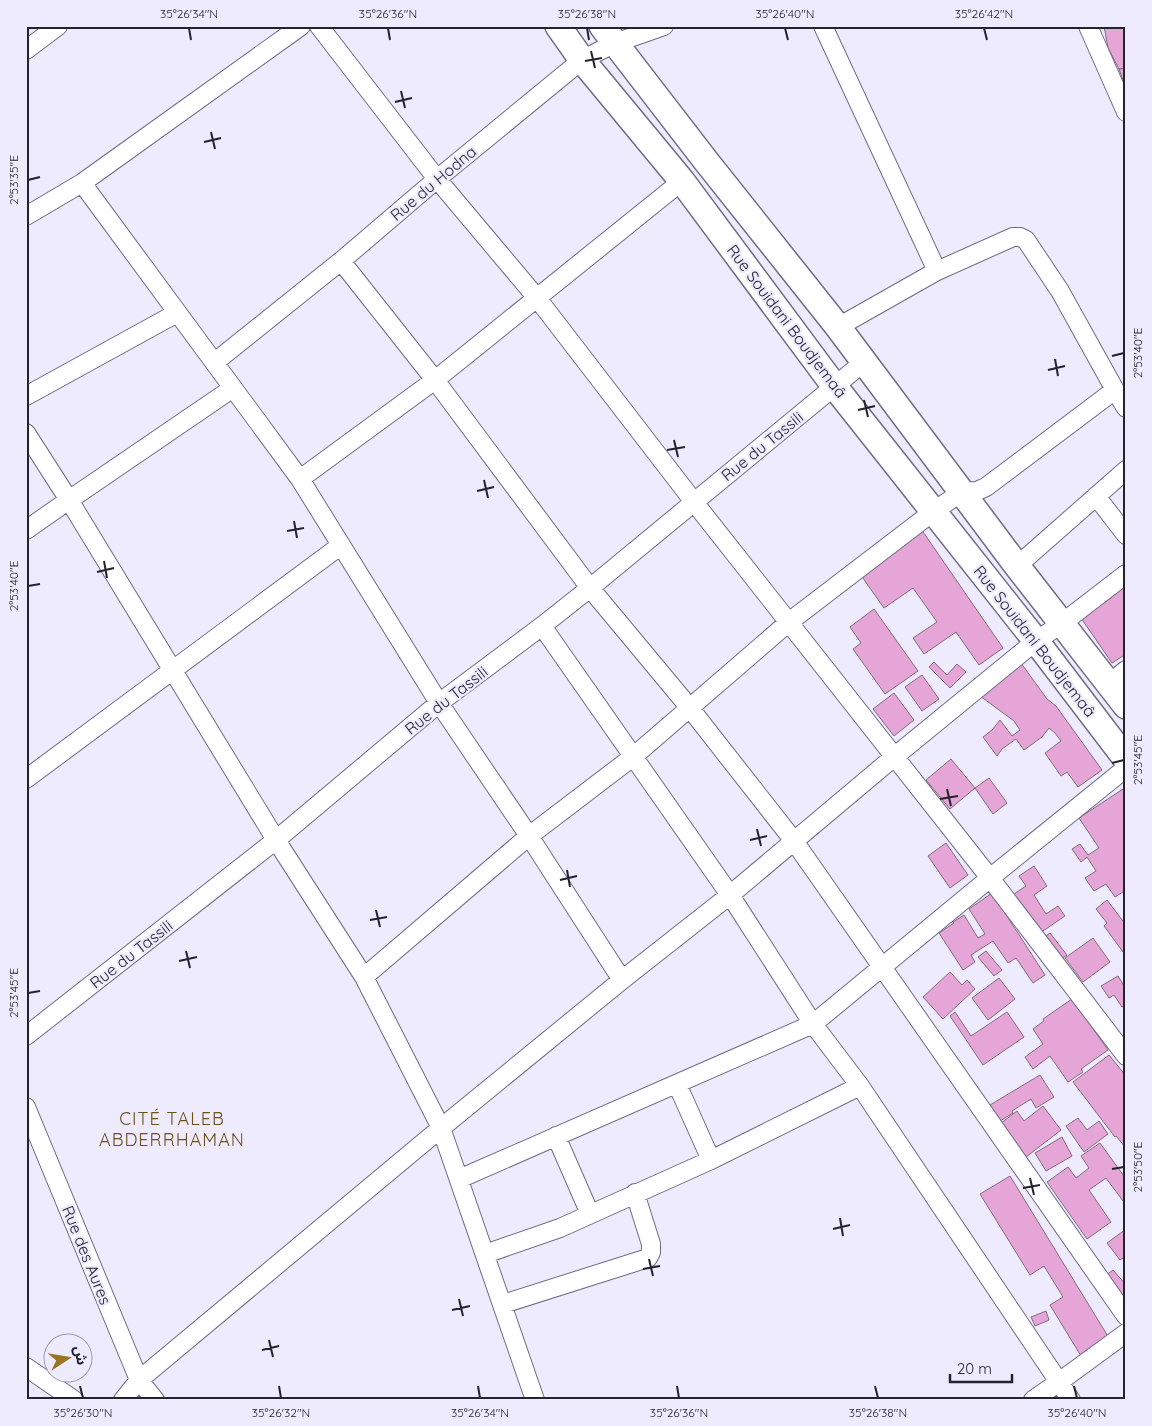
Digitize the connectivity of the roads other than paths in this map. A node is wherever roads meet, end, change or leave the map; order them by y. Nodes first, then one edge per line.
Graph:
1 (58, 26) edge
2 (301, 26) edge
3 (319, 26) edge
4 (558, 26) edge
5 (664, 26) edge
6 (824, 26) edge
7 (1088, 26) edge
8 (609, 35) edge
9 (26, 50) edge
10 (582, 60) junction
11 (1126, 112) edge
12 (437, 179) junction
13 (682, 181) junction
14 (82, 183) junction
15 (26, 216) edge
16 (341, 261) junction
17 (937, 271) junction
18 (537, 298) junction
19 (177, 313) junction
20 (838, 327) junction
21 (215, 362) junction
22 (864, 362) junction
23 (435, 380) junction
24 (835, 386) junction
25 (233, 388) junction
26 (1115, 390) junction
27 (26, 396) edge
28 (1126, 408) edge
29 (26, 433) edge
30 (1126, 470) edge
31 (300, 479) junction
32 (962, 492) junction
33 (1096, 496) junction
34 (69, 500) junction
35 (694, 502) junction
36 (934, 511) junction
37 (26, 530) edge
38 (1126, 535) edge
39 (340, 546) junction
40 (1017, 566) junction
41 (1126, 574) edge
42 (590, 588) junction
43 (789, 622) junction
44 (1061, 624) junction
45 (542, 626) junction
46 (1036, 641) junction
47 (173, 671) junction
48 (1117, 677) edge
49 (439, 703) junction
50 (1126, 706) edge
51 (689, 707) junction
52 (634, 756) junction
53 (894, 757) junction
54 (1126, 759) edge
55 (1126, 768) edge
56 (26, 779) edge
57 (529, 836) junction
58 (276, 840) junction
59 (794, 841) junction
60 (990, 878) junction
61 (730, 895) junction
62 (883, 967) junction
63 (364, 977) junction
64 (622, 980) junction
65 (814, 1024) junction
66 (26, 1036) edge
67 (1126, 1056) edge
68 (676, 1084) junction
69 (860, 1086) junction
70 (26, 1107) edge
71 (441, 1128) junction
72 (556, 1136) junction
73 (711, 1160) junction
74 (459, 1179) junction
75 (635, 1193) junction
76 (590, 1214) junction
77 (485, 1254) junction
78 (502, 1304) junction
79 (1126, 1316) edge
80 (1126, 1333) edge
81 (26, 1367) edge
82 (138, 1380) junction
83 (1059, 1382) junction
84 (74, 1400) edge
85 (123, 1400) edge
86 (154, 1400) edge
87 (535, 1400) edge
88 (1033, 1400) edge
89 (1071, 1400) edge

1 - 9 street
2 - 14 street
3 - 12 street
4 - 10 main road, Rue Souidani Boudjemaâ
5 - 8 street, Rue du Hodna
6 - 17 street
7 - 11 street
8 - 10 street, Rue du Hodna
8 - 20 main road, Rue Souidani Boudjemaâ
10 - 12 street, Rue du Hodna
10 - 13 main road, Rue Souidani Boudjemaâ
12 - 16 street, Rue du Hodna
12 - 18 street
13 - 18 street
13 - 24 main road, Rue Souidani Boudjemaâ
14 - 15 street
14 - 19 street
16 - 21 street, Rue du Hodna
16 - 23 street
17 - 20 street
17 - 26 street
18 - 23 street
18 - 35 street
19 - 21 street
19 - 27 street
20 - 22 main road, Rue Souidani Boudjemaâ
21 - 25 street
22 - 24 street, Rue du Tassili
22 - 32 main road, Rue Souidani Boudjemaâ
23 - 31 street
23 - 42 street
24 - 35 street, Rue du Tassili
24 - 36 main road, Rue Souidani Boudjemaâ
25 - 31 street
25 - 34 street
26 - 28 street
26 - 32 street
29 - 34 street
30 - 33 street
31 - 39 street
32 - 36 street
32 - 40 main road, Rue Souidani Boudjemaâ
33 - 38 street
33 - 40 street
34 - 37 street
34 - 47 street
35 - 42 street, Rue du Tassili
35 - 43 street
36 - 43 street
36 - 46 main road, Rue Souidani Boudjemaâ
39 - 47 street
39 - 49 street
40 - 44 main road, Rue Souidani Boudjemaâ
41 - 44 street
42 - 45 street, Rue du Tassili
42 - 51 street
43 - 51 street
43 - 53 street
44 - 46 street
44 - 48 main road, Rue Souidani Boudjemaâ
45 - 49 street, Rue du Tassili
45 - 52 street
46 - 53 street
46 - 54 main road, Rue Souidani Boudjemaâ
47 - 56 street
47 - 58 street
48 - 50 main road, Rue Souidani Boudjemaâ
49 - 57 street
49 - 58 street, Rue du Tassili
51 - 52 street
51 - 59 street
52 - 57 street
52 - 61 street
53 - 59 street
53 - 60 street
55 - 60 street
57 - 63 street
57 - 64 street
58 - 63 street
58 - 66 street, Rue du Tassili
59 - 61 street
59 - 62 street
60 - 62 street
60 - 67 street
61 - 64 street
61 - 65 street
62 - 65 street
62 - 79 street
63 - 71 street
64 - 71 street
65 - 68 street
65 - 69 street
68 - 72 street
68 - 73 street
69 - 73 street
69 - 83 street
70 - 82 street, Rue des Aures
71 - 74 street
71 - 82 street
72 - 74 street
72 - 76 street
73 - 75 street
74 - 77 street
75 - 76 street
75 - 78 street
76 - 77 street
77 - 78 street
78 - 87 street
80 - 83 street
81 - 84 street
82 - 85 street
82 - 86 street, Rue des Aures
83 - 88 street
83 - 89 street

